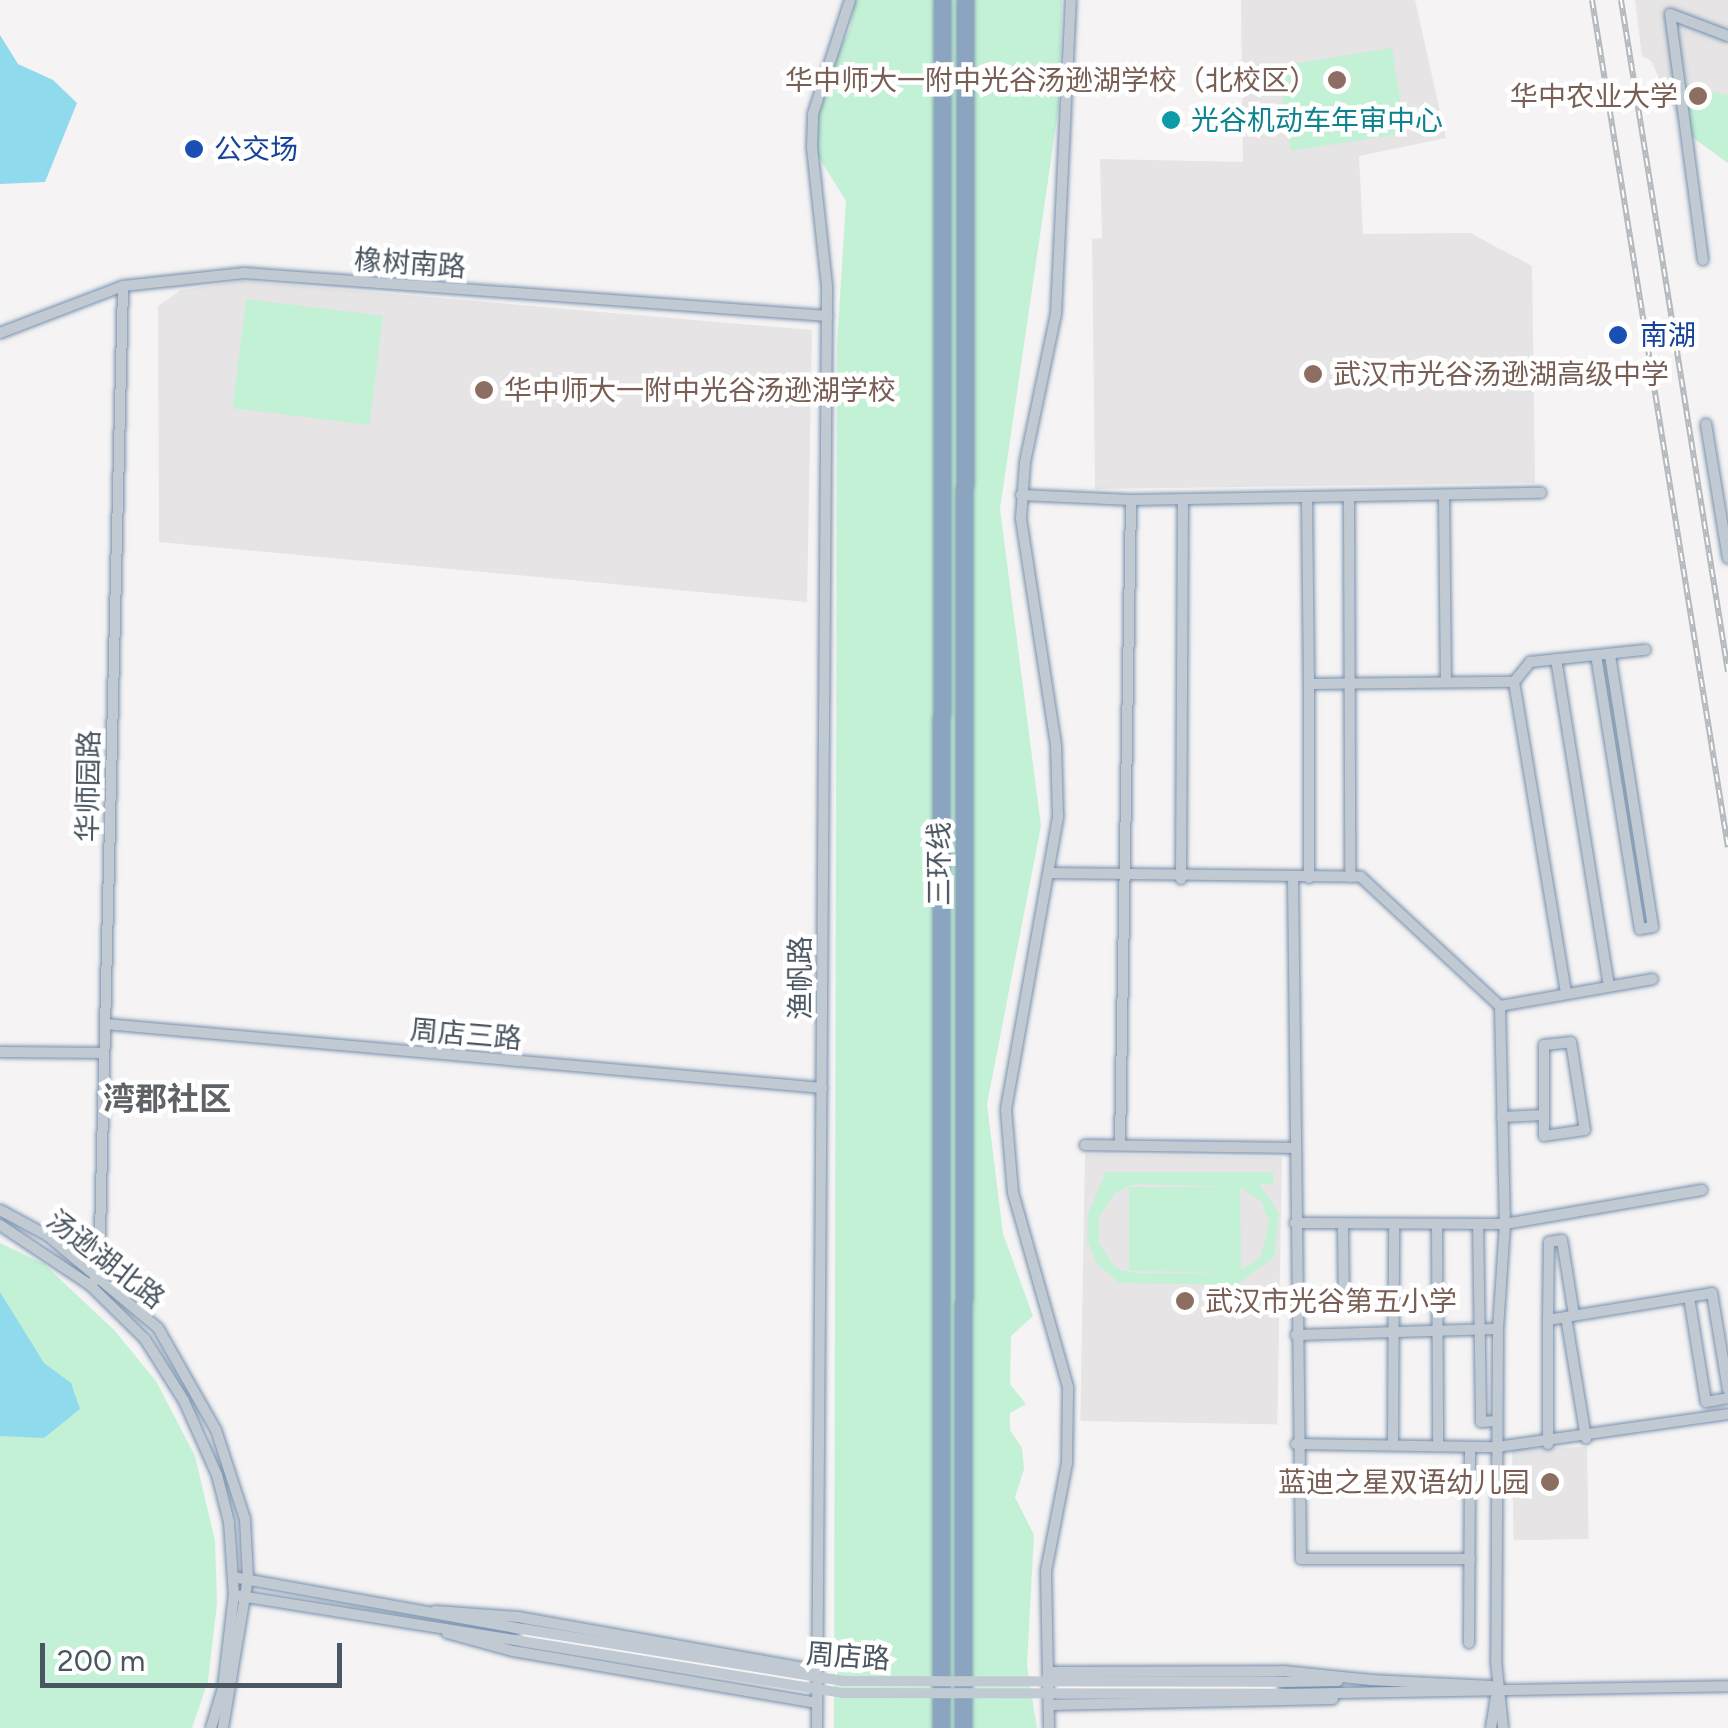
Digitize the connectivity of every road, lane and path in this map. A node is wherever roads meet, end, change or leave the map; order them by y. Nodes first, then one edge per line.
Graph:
1 (850, 0) edge
2 (942, 0) edge
3 (965, 0) edge
4 (1071, 0) edge
5 (1728, 36) edge
6 (1703, 260) dead end
7 (123, 286) junction
8 (827, 316) junction
9 (0, 333) edge
10 (1706, 424) dead end
11 (1541, 493) dead end
12 (1021, 495) junction
13 (1444, 495) junction
14 (1723, 495) edge
15 (1349, 496) junction
16 (1307, 497) junction
17 (1131, 500) junction
18 (1183, 500) junction
19 (1728, 558) edge
20 (1645, 650) dead end
21 (1610, 654) junction
22 (1596, 655) junction
23 (1556, 660) junction
24 (1446, 682) junction
25 (1514, 682) junction
26 (1349, 683) junction
27 (1308, 684) junction
28 (1629, 774) junction
29 (1615, 776) junction
30 (1051, 873) junction
31 (1120, 876) junction
32 (1350, 877) junction
33 (1293, 878) junction
34 (1309, 878) junction
35 (1181, 879) junction
36 (1653, 979) dead end
37 (1610, 986) junction
38 (1566, 994) junction
39 (1500, 1006) junction
40 (105, 1024) junction
41 (0, 1052) edge
42 (104, 1053) junction
43 (822, 1088) junction
44 (1544, 1115) junction
45 (1502, 1117) junction
46 (1086, 1145) dead end
47 (1120, 1145) junction
48 (1293, 1148) junction
49 (1702, 1190) dead end
50 (0, 1210) edge
51 (1553, 1216) junction
52 (1294, 1224) junction
53 (1437, 1224) junction
54 (1478, 1224) junction
55 (1504, 1224) junction
56 (0, 1225) edge
57 (1343, 1225) junction
58 (1394, 1225) junction
59 (1557, 1241) junction
60 (95, 1280) junction
61 (1689, 1297) junction
62 (1395, 1304) junction
63 (1570, 1316) junction
64 (1548, 1320) junction
65 (1498, 1329) junction
66 (1479, 1333) junction
67 (1394, 1334) junction
68 (1437, 1334) junction
69 (1296, 1335) junction
70 (1728, 1390) edge
71 (1728, 1398) edge
72 (1728, 1414) edge
73 (1497, 1422) junction
74 (1586, 1438) junction
75 (1296, 1444) junction
76 (1548, 1444) junction
77 (1393, 1445) junction
78 (1438, 1446) junction
79 (1470, 1447) junction
80 (1497, 1448) junction
81 (1470, 1559) junction
82 (233, 1577) junction
83 (248, 1578) junction
84 (234, 1595) junction
85 (248, 1596) junction
86 (435, 1611) junction
87 (432, 1627) junction
88 (515, 1634) junction
89 (1469, 1643) dead end
90 (816, 1670) junction
91 (1048, 1672) junction
92 (1372, 1686) junction
93 (1728, 1686) edge
94 (1498, 1687) junction
95 (816, 1703) junction
96 (1049, 1705) junction
97 (212, 1728) edge
98 (223, 1728) edge
99 (817, 1728) edge
100 (941, 1728) edge
101 (962, 1728) edge
102 (1049, 1728) edge
103 (1492, 1728) edge
104 (1503, 1728) edge

1 - 8 street, 渔帆路
2 - 100 highway, 三环线
3 - 101 highway, 三环线
4 - 12 street
5 - 6 street
7 - 8 street, 橡树南路
7 - 9 street, 橡树南路
7 - 40 street, 华师园路
8 - 43 street, 渔帆路
10 - 14 street
11 - 13 street
12 - 17 street
12 - 30 street
13 - 15 street
13 - 24 street
14 - 19 street
15 - 16 street
15 - 26 street
16 - 18 street
16 - 27 street
17 - 18 street
17 - 31 street
18 - 35 street
20 - 21 street
21 - 22 street
21 - 28 street
22 - 23 street
22 - 29 street
23 - 25 street
23 - 37 street
24 - 25 street
24 - 26 street
25 - 38 street
26 - 27 street
26 - 32 street
27 - 34 street
28 - 29 street
28 - 29 street
30 - 31 street
30 - 91 street
31 - 35 street
31 - 47 street
32 - 34 street
32 - 39 street
33 - 34 street
33 - 35 street
33 - 48 street
36 - 37 street
37 - 38 street
38 - 39 street
39 - 45 street
40 - 42 street, 华师园路
40 - 43 street, 周店三路
41 - 42 street
42 - 60 street, 华师园路
43 - 90 street, 渔帆路
44 - 44 street
44 - 45 street
45 - 55 street
46 - 47 street
47 - 48 street
48 - 52 street
49 - 51 street
50 - 60 street, 汤逊湖北路
51 - 55 street
51 - 59 street
52 - 57 street
52 - 69 street
53 - 54 street
53 - 58 street
53 - 68 street
54 - 55 street
54 - 66 street
55 - 65 street
56 - 60 street, 汤逊湖北路
57 - 58 street
57 - 62 street
58 - 62 street
59 - 63 street
59 - 64 street
60 - 82 street, 汤逊湖北路
60 - 83 street, 汤逊湖北路
61 - 63 street
61 - 70 street
61 - 71 street
62 - 67 street
63 - 64 street
63 - 74 street
64 - 76 street
65 - 66 street
65 - 73 street
66 - 68 street
66 - 73 street
67 - 68 street
67 - 69 street
67 - 77 street
68 - 78 street
69 - 75 street
72 - 74 street
73 - 80 street
74 - 76 street
75 - 77 street
75 - 81 street
76 - 80 street
77 - 78 street
78 - 79 street
79 - 80 street
79 - 81 street
80 - 94 street
81 - 89 street
82 - 83 street, 周店路
82 - 84 street, 汤逊湖北路
83 - 85 street, 汤逊湖北路
83 - 86 street, 周店路
84 - 85 street
84 - 97 street, 汤逊湖北路
85 - 87 street, 周店路
85 - 98 street, 汤逊湖北路
86 - 88 street, 周店路
86 - 90 street
87 - 88 street, 周店路
87 - 95 street
88 - 92 street, 周店路, bridge
90 - 95 street, 渔帆路
91 - 92 street
91 - 96 street
92 - 94 street, 周店路
92 - 96 street
93 - 94 street, 周店路
94 - 103 street
94 - 104 street
95 - 99 street, 渔帆路
96 - 102 street

